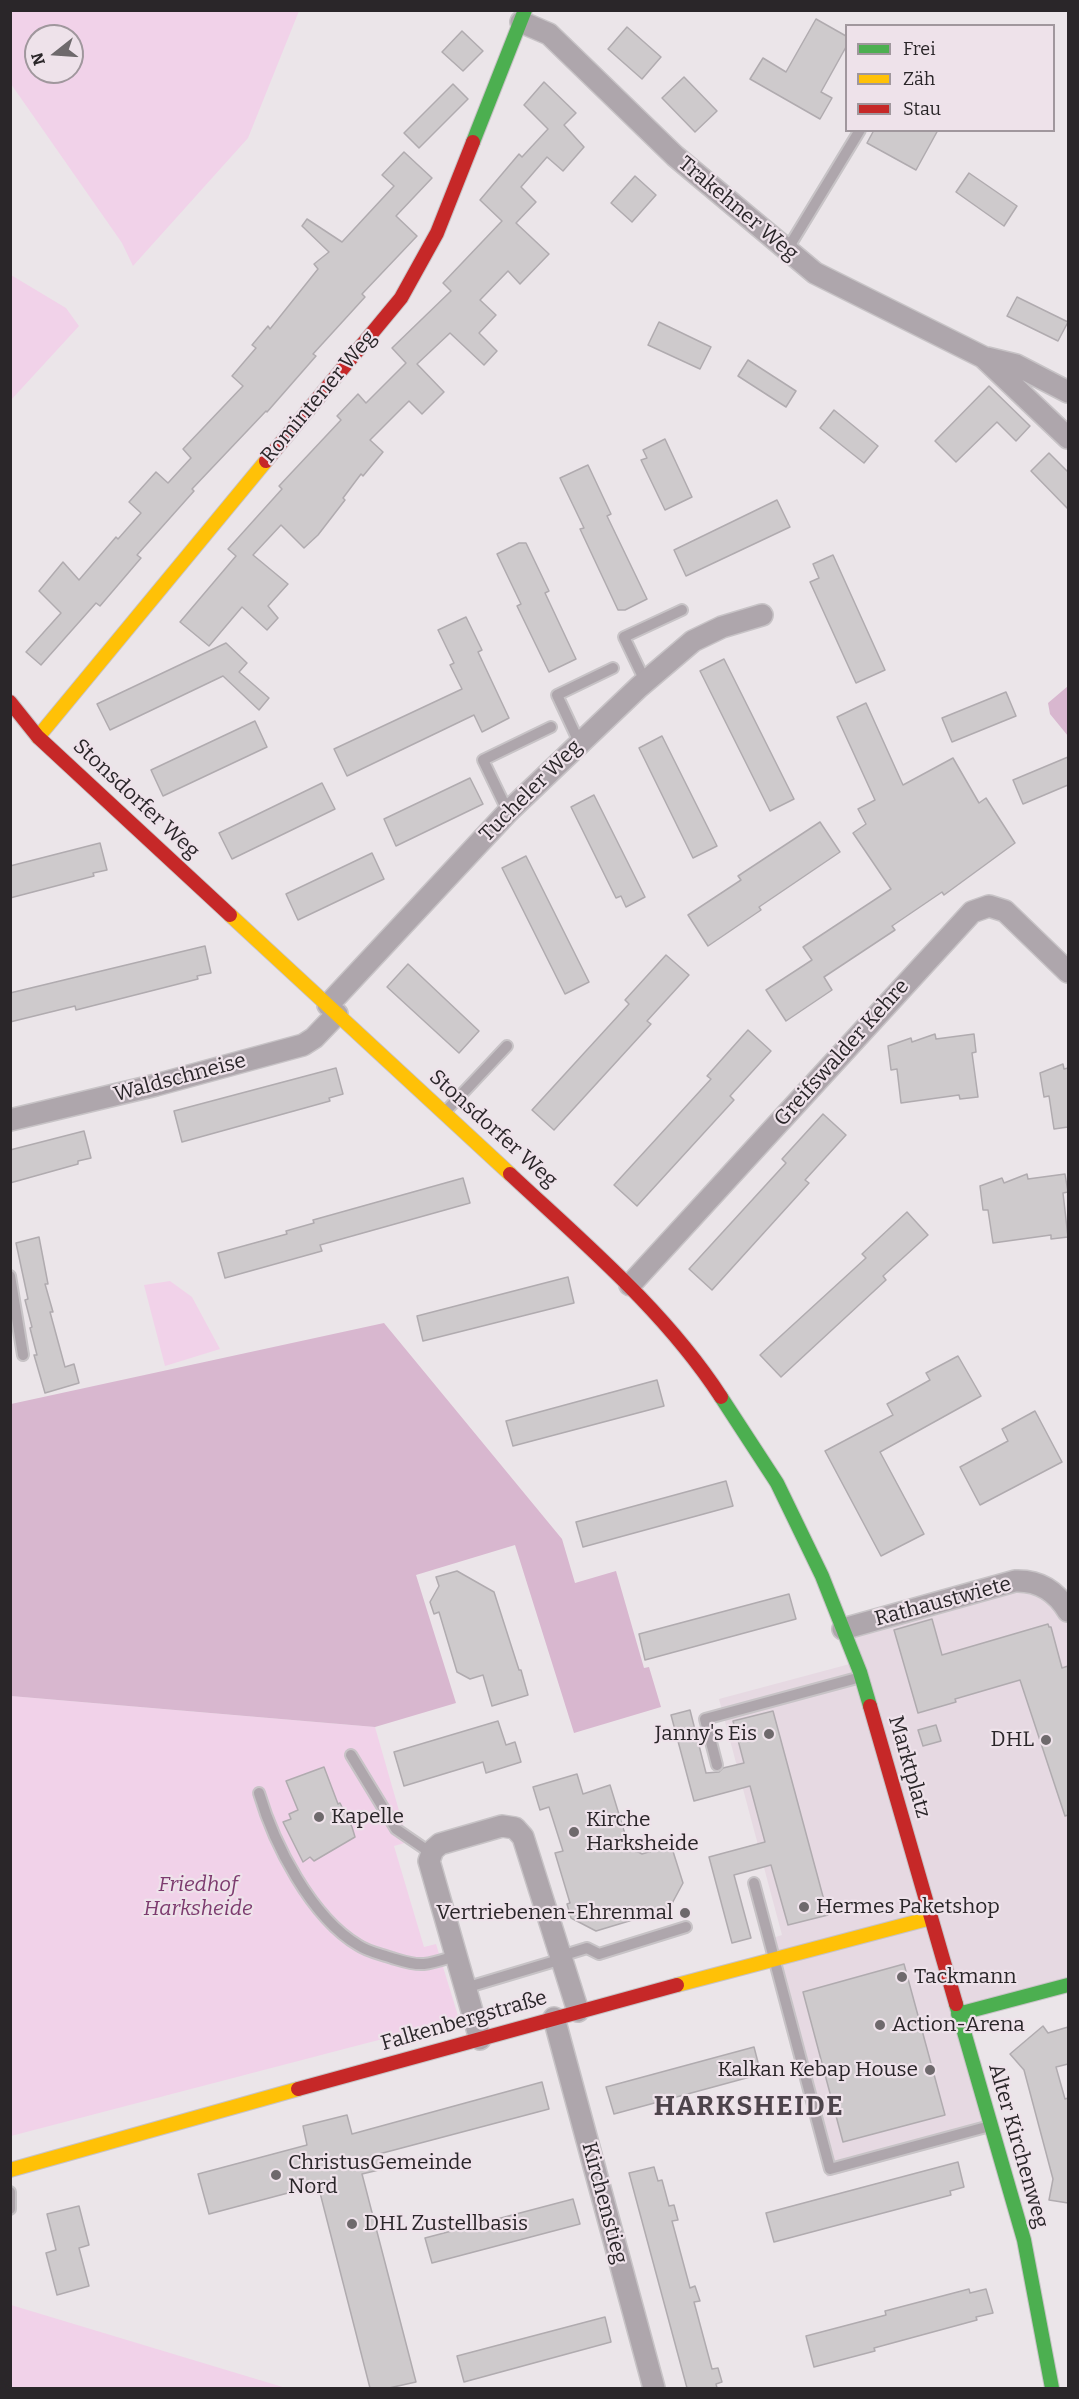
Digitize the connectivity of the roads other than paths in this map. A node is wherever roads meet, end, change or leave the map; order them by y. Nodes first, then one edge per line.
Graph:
1 (523, 16) edge
2 (859, 132) edge
3 (787, 250) junction
4 (983, 357) junction
5 (1068, 393) edge
6 (1068, 438) edge
7 (682, 610) dead end
8 (762, 615) dead end
9 (613, 668) dead end
10 (645, 681) junction
11 (12, 710) edge
12 (551, 727) dead end
13 (33, 732) junction
14 (579, 742) junction
15 (508, 812) junction
16 (1068, 972) edge
17 (333, 1010) junction
18 (507, 1046) dead end
19 (445, 1112) junction
20 (10, 1120) edge
21 (10, 1276) edge
22 (630, 1285) junction
23 (23, 1355) dead end
24 (1068, 1611) edge
25 (843, 1629) junction
26 (861, 1677) junction
27 (351, 1755) dead end
28 (717, 1765) dead end
29 (259, 1793) dead end
30 (431, 1853) junction
31 (753, 1883) dead end
32 (931, 1918) junction
33 (686, 1928) dead end
34 (455, 1956) junction
35 (561, 1957) junction
36 (775, 1959) junction
37 (1068, 1985) edge
38 (465, 1988) junction
39 (578, 2011) junction
40 (958, 2014) junction
41 (554, 2018) junction
42 (480, 2039) junction
43 (990, 2126) junction
44 (10, 2170) edge
45 (10, 2192) edge
46 (10, 2209) edge
47 (654, 2388) edge
48 (1052, 2388) edge

1 - 3 street, Trakehner Weg
1 - 13 main road, Romintener Weg
2 - 3 lane
3 - 4 street, Trakehner Weg
4 - 5 street, Trakehner Weg
4 - 6 street, Trakehner Weg
7 - 10 lane
8 - 10 street, Tucheler Weg
9 - 14 lane
10 - 14 street, Tucheler Weg
11 - 13 main road, Stonsdorfer Weg
12 - 15 lane
13 - 17 main road, Stonsdorfer Weg
14 - 15 street, Tucheler Weg
15 - 17 street, Tucheler Weg
16 - 22 street, Greifswalder Kehre
17 - 19 main road, Stonsdorfer Weg
17 - 20 street, Waldschneise
18 - 19 lane
19 - 22 main road, Stonsdorfer Weg
21 - 23 lane
22 - 25 main road, Stonsdorfer Weg
24 - 25 street, Rathaustwiete
25 - 26 main road, Marktplatz
26 - 28 lane
26 - 32 main road, Marktplatz
27 - 30 lane
29 - 34 lane
30 - 34 street
30 - 35 street
31 - 36 lane
32 - 36 main road, Falkenbergstraße
32 - 40 main road, Alter Kirchenweg
33 - 35 lane
34 - 38 street
35 - 38 lane
35 - 39 street
36 - 39 main road, Falkenbergstraße
36 - 43 lane
37 - 40 main road
38 - 42 street
39 - 41 main road, Falkenbergstraße
40 - 43 main road, Alter Kirchenweg
41 - 42 main road, Falkenbergstraße
41 - 47 street, Kirchenstieg
42 - 44 main road, Falkenbergstraße
43 - 48 main road, Alter Kirchenweg
45 - 46 lane

